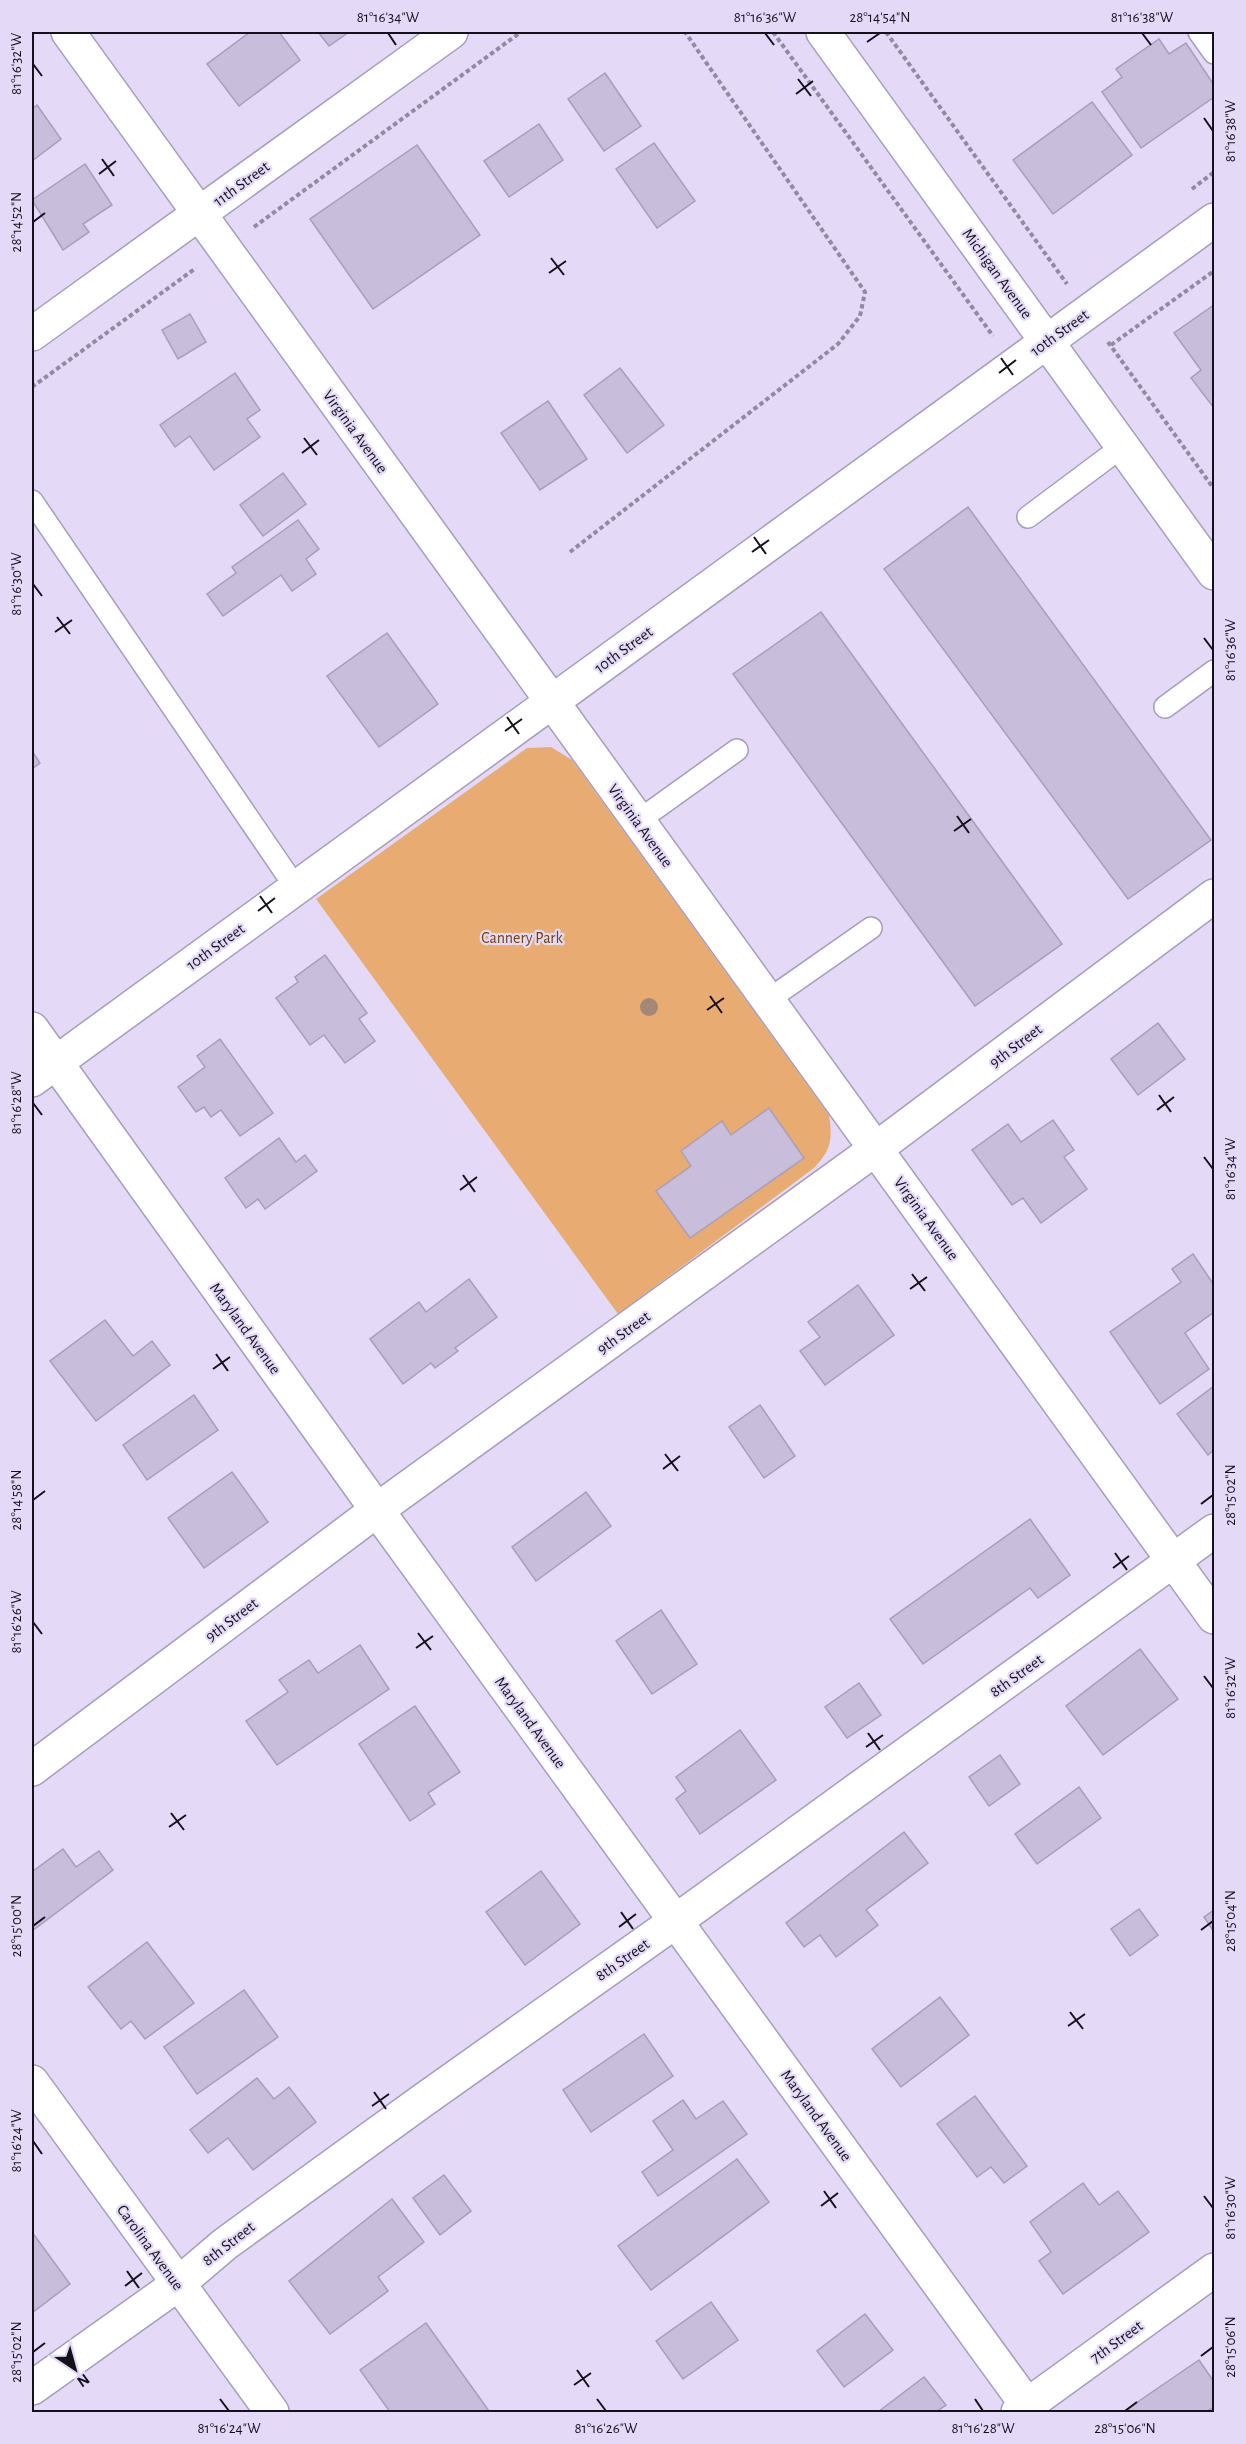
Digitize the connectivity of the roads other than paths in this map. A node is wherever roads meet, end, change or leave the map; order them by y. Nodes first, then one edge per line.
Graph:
1 (68, 32) edge
2 (823, 32) edge
3 (1199, 32) edge
4 (438, 35) edge
5 (1215, 53) edge
6 (199, 214) junction
7 (1215, 220) edge
8 (32, 334) edge
9 (1047, 341) junction
10 (1123, 446) junction
11 (32, 501) edge
12 (1028, 517) dead end
13 (1215, 573) edge
14 (1215, 670) edge
15 (551, 701) junction
16 (1165, 707) dead end
17 (737, 750) dead end
18 (638, 821) junction
19 (296, 888) junction
20 (1215, 896) edge
21 (871, 928) dead end
22 (768, 1000) junction
23 (32, 1029) edge
24 (44, 1072) edge
25 (877, 1148) junction
26 (377, 1510) junction
27 (1215, 1531) edge
28 (1173, 1561) junction
29 (1215, 1617) edge
30 (32, 1769) edge
31 (676, 1921) junction
32 (32, 2082) edge
33 (1215, 2270) edge
34 (177, 2284) junction
35 (32, 2388) edge
36 (1026, 2410) edge
37 (272, 2412) edge

1 - 6 street, Virginia Avenue
2 - 9 street, Michigan Avenue
3 - 5 lane
4 - 6 street, 11th Street
6 - 8 street, 11th Street
6 - 15 street, Virginia Avenue
7 - 9 street, 10th Street
9 - 10 street, Michigan Avenue
9 - 15 street, 10th Street
10 - 12 lane
10 - 13 street, Michigan Avenue
11 - 19 lane
14 - 16 lane
15 - 18 street, Virginia Avenue
15 - 19 street, 10th Street
17 - 18 lane
18 - 22 street, Virginia Avenue
19 - 24 street, 10th Street
20 - 25 street, 9th Street
21 - 22 lane
22 - 25 street, Virginia Avenue
23 - 24 street, Maryland Avenue
24 - 26 street, Maryland Avenue
25 - 26 street, 9th Street
25 - 28 street, Virginia Avenue
26 - 30 street, 9th Street
26 - 31 street, Maryland Avenue
27 - 28 street, 8th Street
28 - 29 street, Virginia Avenue
28 - 31 street, 8th Street
31 - 34 street, 8th Street
31 - 36 street, Maryland Avenue
32 - 34 street, Carolina Avenue
33 - 36 street, 7th Street
34 - 35 street, 8th Street
34 - 37 street, Carolina Avenue

